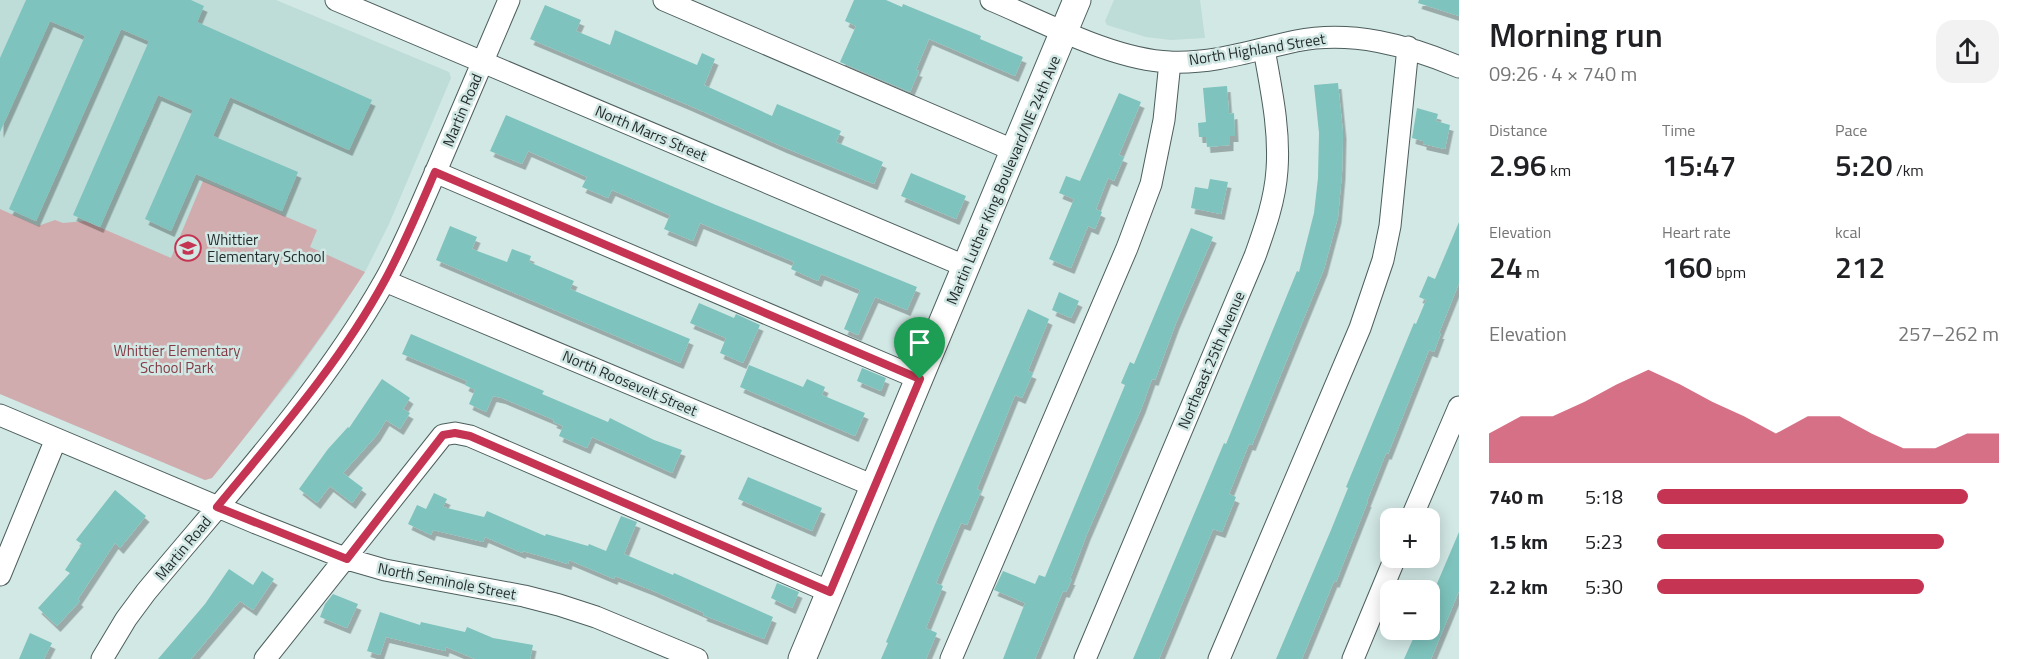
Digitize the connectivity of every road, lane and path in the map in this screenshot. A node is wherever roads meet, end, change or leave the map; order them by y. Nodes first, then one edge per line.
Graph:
1 (336, 0) edge
2 (509, 0) edge
3 (664, 0) edge
4 (990, 0) edge
5 (1077, 0) edge
6 (1064, 31) junction
7 (1408, 47) junction
8 (1264, 49) junction
9 (483, 62) junction
10 (1170, 62) junction
11 (1459, 67) edge
12 (1015, 151) junction
13 (435, 172) junction
14 (966, 267) junction
15 (385, 281) junction
16 (920, 379) junction
17 (1459, 407) edge
18 (0, 415) edge
19 (56, 439) junction
20 (874, 486) junction
21 (217, 507) junction
22 (1416, 508) edge
23 (347, 559) junction
24 (1391, 568) edge
25 (0, 575) edge
26 (830, 592) junction
27 (276, 656) edge
28 (102, 659) edge
29 (697, 659) edge
30 (802, 659) edge
31 (951, 659) edge
32 (1085, 659) edge
33 (1219, 659) edge
34 (1353, 659) edge

1 - 9 street, North Marrs Street
2 - 9 street, Martin Road
3 - 12 street
4 - 6 street, North Highland Street
5 - 6 main road, Martin Luther King Boulevard/NE 24th Ave
6 - 10 street, North Highland Street
6 - 12 main road, Martin Luther King Boulevard/NE 24th Ave
7 - 8 street, North Highland Street
7 - 11 street, North Highland Street
7 - 33 street
8 - 10 street, North Highland Street
8 - 32 street, Northeast 25th Avenue
9 - 13 street, Martin Road
9 - 14 street, North Marrs Street
10 - 31 street
12 - 14 main road, Martin Luther King Boulevard/NE 24th Ave
13 - 15 street, Martin Road
13 - 16 street
14 - 16 main road, Martin Luther King Boulevard/NE 24th Ave
15 - 20 street, North Roosevelt Street
15 - 21 street, Martin Road
16 - 20 main road, Martin Luther King Boulevard/NE 24th Ave
17 - 22 street
18 - 19 street, North Seminole Street
19 - 21 street, North Seminole Street
19 - 25 street
20 - 26 main road, Martin Luther King Boulevard/NE 24th Ave
21 - 23 street, North Seminole Street
21 - 28 street, Martin Road
23 - 26 street
23 - 27 street
23 - 29 street, North Seminole Street
24 - 34 street
26 - 30 main road, Martin Luther King Boulevard/NE 24th Ave

